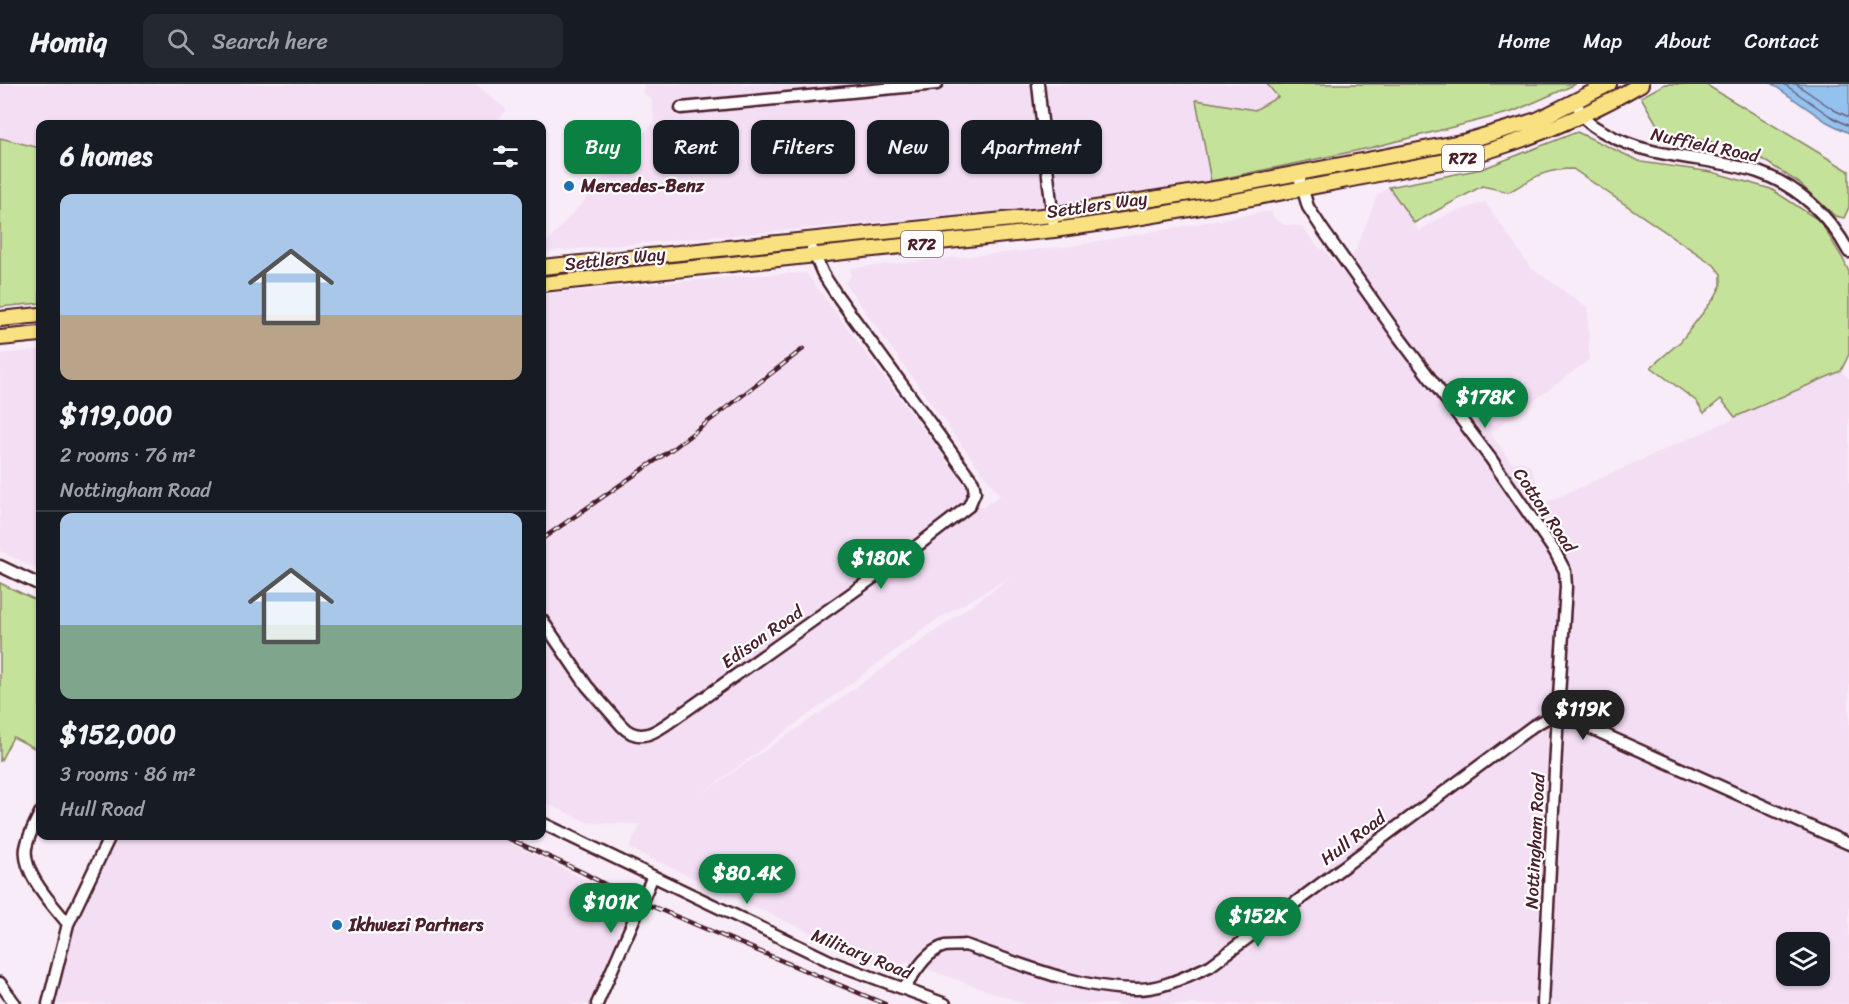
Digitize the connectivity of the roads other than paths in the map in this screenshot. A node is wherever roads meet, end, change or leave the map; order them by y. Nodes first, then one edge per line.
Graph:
1 (937, 84) edge
2 (1038, 84) edge
3 (1641, 84) edge
4 (1607, 85) edge
5 (681, 108) dead end
6 (1579, 108) junction
7 (1298, 173) junction
8 (1301, 189) junction
9 (1052, 215) junction
10 (1054, 230) junction
11 (809, 239) junction
12 (1849, 252) edge
13 (814, 256) junction
14 (546, 267) edge
15 (546, 284) edge
16 (36, 315) edge
17 (0, 319) edge
18 (36, 334) edge
19 (0, 338) edge
20 (0, 566) edge
21 (36, 583) edge
22 (546, 626) edge
23 (1558, 712) junction
24 (36, 822) edge
25 (546, 825) edge
26 (109, 840) edge
27 (1849, 844) edge
28 (653, 876) junction
29 (68, 924) junction
30 (0, 983) edge
31 (904, 989) junction
32 (15, 1004) edge
33 (48, 1004) edge
34 (597, 1004) edge
35 (945, 1004) edge
36 (1542, 1004) edge

1 - 5 street
2 - 9 street
3 - 6 main road, Settlers Way / R72
4 - 6 main road, Settlers Way / R72
6 - 7 main road, Settlers Way / R72
6 - 8 main road, Settlers Way / R72
6 - 12 street, Nuffield Road
7 - 8 street, Cotton Road
7 - 9 main road, Settlers Way / R72
8 - 10 main road, Settlers Way / R72
8 - 23 street, Cotton Road
9 - 10 street
9 - 11 main road, Settlers Way / R72
10 - 13 main road, Settlers Way / R72
11 - 13 street, Edison Road
11 - 14 main road, Settlers Way / R72
13 - 15 main road, Settlers Way / R72
13 - 22 street, Edison Road
16 - 17 main road
18 - 19 main road
20 - 21 street
23 - 27 street
23 - 31 street, Hull Road
23 - 36 street, Nottingham Road
24 - 29 street
25 - 28 street, Military Road
26 - 29 street
28 - 31 street, Military Road
28 - 34 street
29 - 33 street
30 - 32 street
31 - 35 street, Military Road

